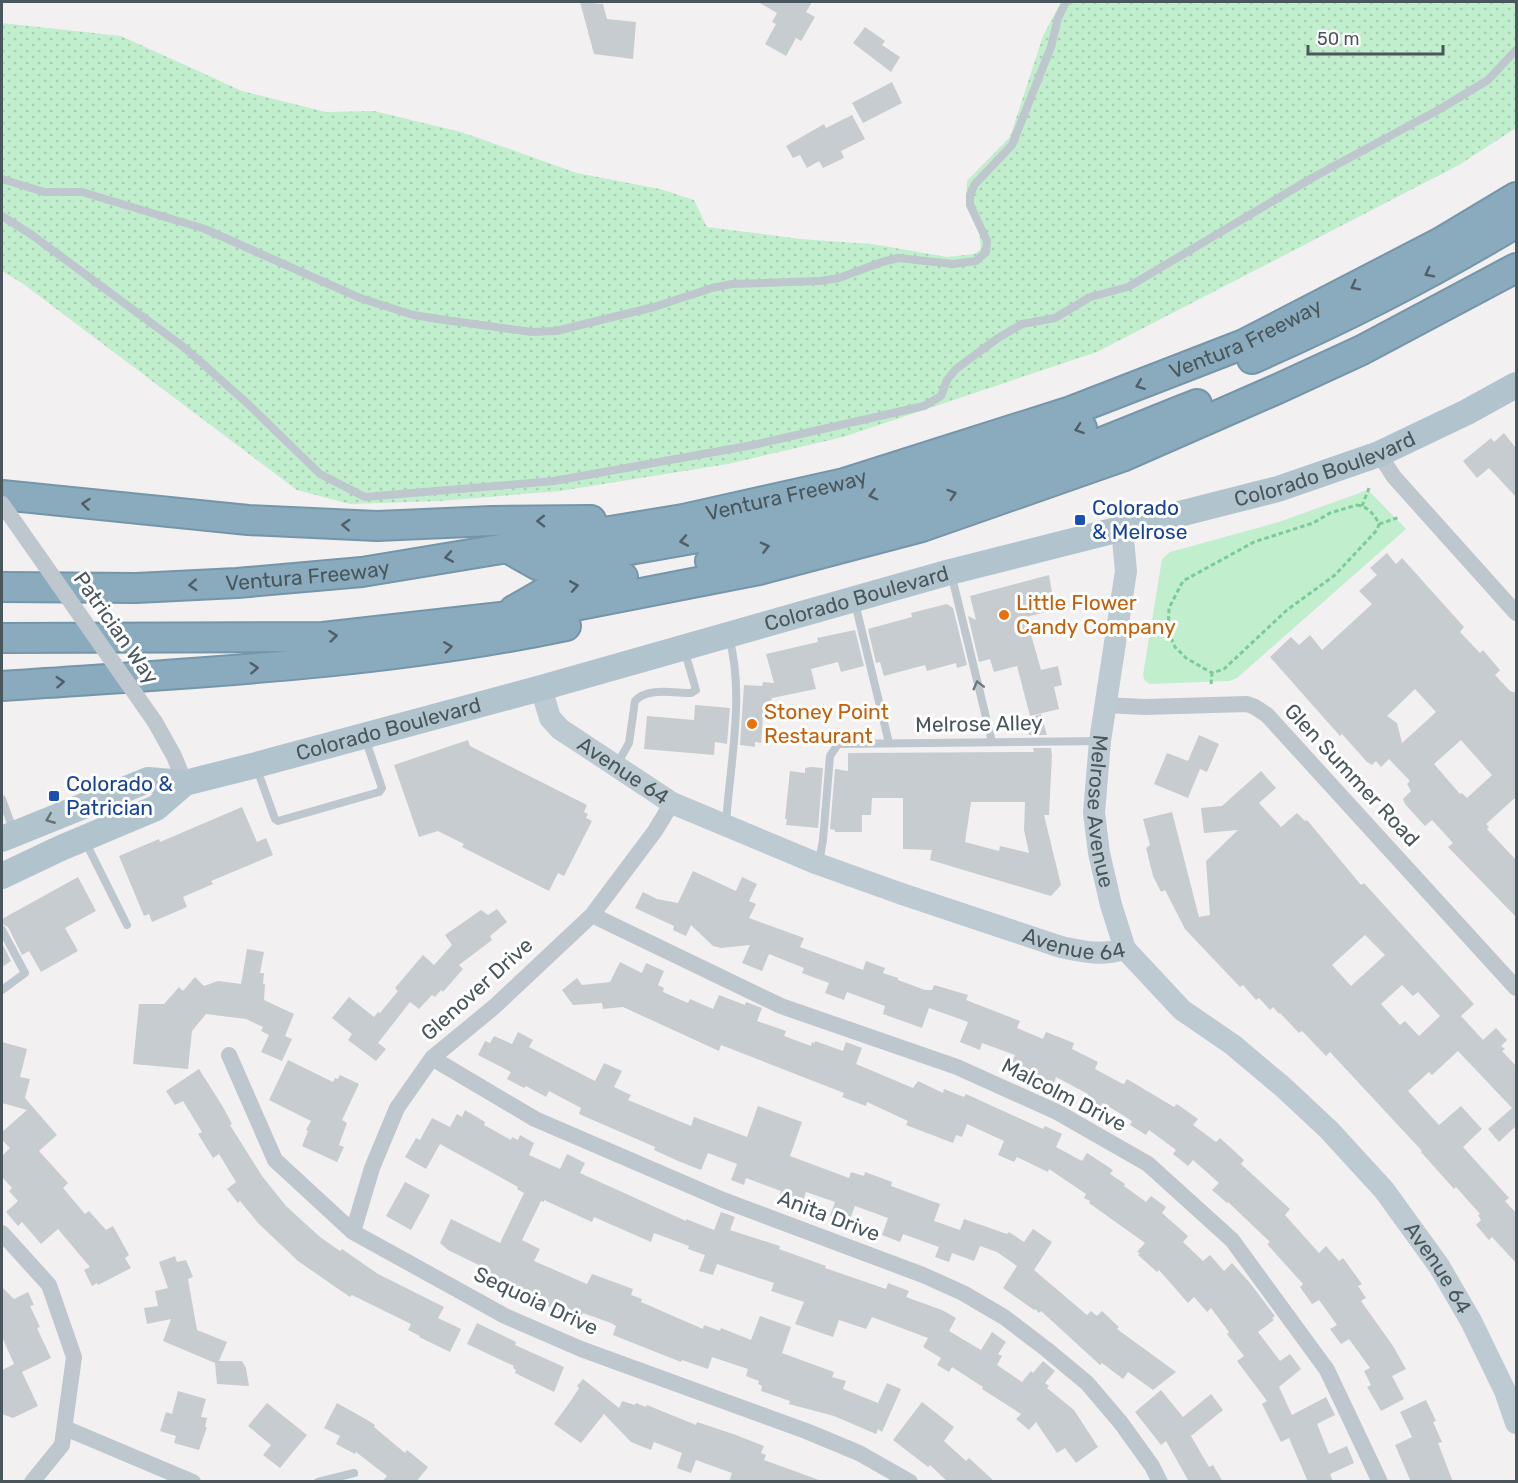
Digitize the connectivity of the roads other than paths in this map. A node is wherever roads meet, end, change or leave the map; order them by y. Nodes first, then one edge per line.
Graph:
1 (1066, 2) edge
2 (1516, 50) edge
3 (2, 179) edge
4 (1516, 197) edge
5 (2, 216) edge
6 (1516, 224) edge
7 (1516, 246) edge
8 (1516, 268) edge
9 (1516, 385) edge
10 (1379, 454) junction
11 (2, 495) edge
12 (2, 504) edge
13 (683, 519) junction
14 (1122, 529) junction
15 (507, 548) junction
16 (759, 570) junction
17 (950, 572) junction
18 (2, 587) edge
19 (854, 600) junction
20 (1516, 613) edge
21 (502, 617) junction
22 (728, 635) junction
23 (2, 638) edge
24 (684, 648) junction
25 (2, 686) edge
26 (541, 688) junction
27 (1105, 705) junction
28 (364, 735) junction
29 (1100, 741) junction
30 (992, 742) junction
31 (889, 743) junction
32 (256, 765) junction
33 (616, 766) junction
34 (184, 783) junction
35 (2, 799) edge
36 (672, 803) junction
37 (726, 826) junction
38 (8, 836) edge
39 (84, 838) junction
40 (818, 864) junction
41 (2, 876) edge
42 (592, 915) junction
43 (127, 925) dead end
44 (2, 930) edge
45 (1125, 949) junction
46 (1516, 988) edge
47 (2, 990) edge
48 (229, 1055) dead end
49 (432, 1058) junction
50 (353, 1232) junction
51 (2, 1233) edge
52 (1516, 1424) edge
53 (65, 1428) junction
54 (354, 1473) dead end
55 (32, 1482) edge
56 (193, 1482) edge
57 (318, 1482) edge
58 (910, 1482) edge
59 (1160, 1482) edge
60 (1380, 1482) edge

1 - 3 lane
2 - 5 lane
4 -> 13 highway, Ventura Freeway
6 -> 15 highway
21 -> 7 highway
8 - 16 highway
9 - 10 main road, Colorado Boulevard
10 - 14 main road, Colorado Boulevard
10 - 20 street
13 -> 11 highway
12 - 34 street, Patrician Way, bridge
13 - 15 highway, Ventura Freeway
14 - 17 main road, Colorado Boulevard
14 - 27 street, Melrose Avenue
15 -> 18 highway, Ventura Freeway
16 - 21 highway
25 -> 16 highway
17 - 19 main road, Colorado Boulevard
30 -> 17 lane
19 - 22 main road, Colorado Boulevard
19 - 31 lane
23 -> 21 highway
22 - 24 main road, Colorado Boulevard
22 - 37 lane
24 - 26 main road, Colorado Boulevard
24 - 33 lane
26 - 28 main road, Colorado Boulevard
26 - 33 street, Avenue 64
27 - 29 street, Melrose Avenue
27 - 46 street, Glen Summer Road
28 - 32 main road, Colorado Boulevard
28 - 32 lane
29 - 30 lane, Melrose Alley
29 - 45 street, Melrose Avenue
30 - 31 lane, Melrose Alley
31 - 40 lane, Melrose Alley
32 - 34 main road, Colorado Boulevard
33 - 36 street, Avenue 64
34 -> 38 main road, Colorado Boulevard
34 - 39 main road, Colorado Boulevard
35 - 38 lane
36 - 37 street, Avenue 64
36 - 42 street, Glenover Drive
37 - 40 street, Avenue 64
39 - 41 main road, Colorado Boulevard
39 - 43 lane
40 - 45 street, Avenue 64
42 - 49 street, Glenover Drive
42 - 60 street, Malcolm Drive
44 - 47 lane
45 - 52 street, Avenue 64
48 - 50 street, Sequoia Drive
49 - 50 street, Glenover Drive
49 - 59 street, Anita Drive
50 - 58 street, Sequoia Drive
51 - 53 street
53 - 55 street
53 - 56 street
54 - 57 lane

